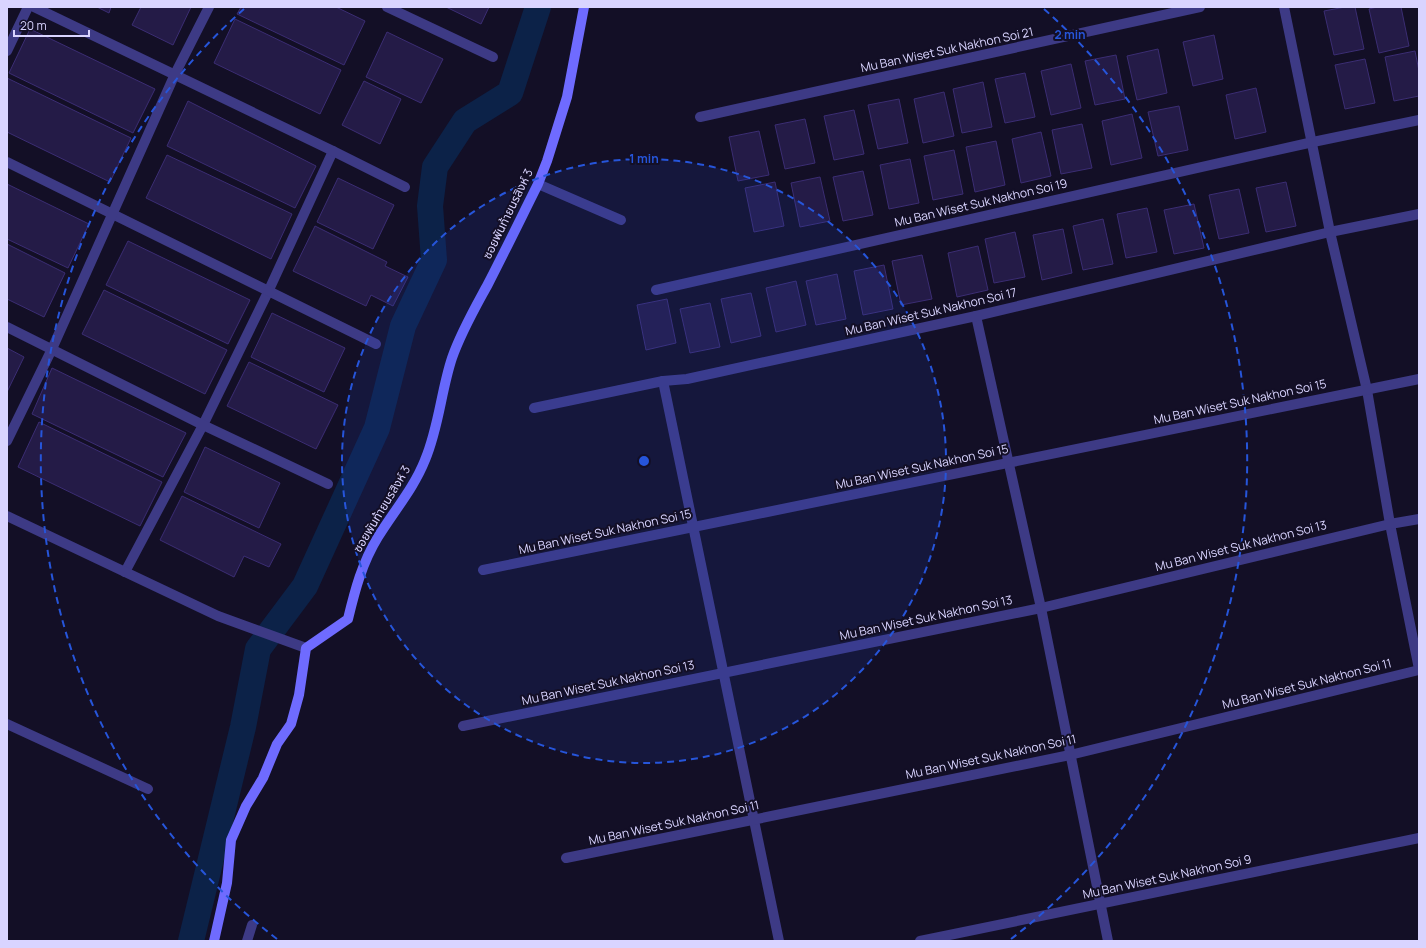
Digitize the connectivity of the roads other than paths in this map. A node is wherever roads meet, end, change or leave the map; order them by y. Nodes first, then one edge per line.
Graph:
1 (28, 7) edge
2 (34, 7) edge
3 (209, 7) edge
4 (387, 7) edge
5 (584, 7) edge
6 (1200, 7) edge
7 (1284, 7) edge
8 (7, 51) edge
9 (493, 57) dead end
10 (175, 74) junction
11 (700, 118) dead end
12 (1419, 120) edge
13 (1313, 142) junction
14 (333, 150) junction
15 (7, 162) edge
16 (538, 184) junction
17 (405, 187) dead end
18 (112, 214) junction
19 (1419, 214) edge
20 (621, 220) dead end
21 (1330, 232) junction
22 (656, 290) dead end
23 (268, 292) junction
24 (976, 316) junction
25 (7, 327) edge
26 (376, 344) dead end
27 (52, 349) junction
28 (1419, 379) edge
29 (663, 381) junction
30 (1367, 390) junction
31 (534, 408) dead end
32 (203, 425) junction
33 (7, 441) edge
34 (1008, 463) junction
35 (328, 484) dead end
36 (7, 516) edge
37 (1419, 519) edge
38 (1390, 524) junction
39 (693, 527) junction
40 (483, 570) dead end
41 (125, 572) junction
42 (1041, 608) junction
43 (306, 648) junction
44 (1419, 670) edge
45 (723, 673) junction
46 (7, 724) edge
47 (463, 726) dead end
48 (1070, 755) junction
49 (148, 789) dead end
50 (754, 820) junction
51 (1419, 838) edge
52 (566, 858) dead end
53 (1100, 904) junction
54 (252, 925) dead end
55 (214, 941) edge
56 (247, 941) edge
57 (779, 941) edge
58 (920, 941) edge
59 (1108, 941) edge

1 - 8 street
2 - 10 street
3 - 10 street
4 - 9 street
5 - 16 street, ซอยพันท้ายนรสิงห์ 3
6 - 11 street, Mu Ban Wiset Suk Nakhon Soi 21
7 - 13 street
10 - 14 street
10 - 18 street
12 - 13 street, Mu Ban Wiset Suk Nakhon Soi 19
13 - 21 street
13 - 22 street, Mu Ban Wiset Suk Nakhon Soi 19
14 - 17 street
14 - 23 street
15 - 18 street
16 - 20 street
16 - 43 street, ซอยพันท้ายนรสิงห์ 3
18 - 23 street
18 - 27 street
19 - 21 street, Mu Ban Wiset Suk Nakhon Soi 17
21 - 24 street, Mu Ban Wiset Suk Nakhon Soi 17
21 - 30 street
23 - 26 street
23 - 32 street
24 - 29 street, Mu Ban Wiset Suk Nakhon Soi 17
24 - 34 street
25 - 27 street
27 - 32 street
27 - 33 street
28 - 30 street, Mu Ban Wiset Suk Nakhon Soi 15
29 - 31 street, Mu Ban Wiset Suk Nakhon Soi 17
29 - 39 street
30 - 34 street, Mu Ban Wiset Suk Nakhon Soi 15
30 - 38 street
32 - 35 street
32 - 41 street
34 - 39 street, Mu Ban Wiset Suk Nakhon Soi 15
34 - 42 street
36 - 41 street
37 - 38 street, Mu Ban Wiset Suk Nakhon Soi 13
38 - 42 street, Mu Ban Wiset Suk Nakhon Soi 13
38 - 44 street
39 - 40 street, Mu Ban Wiset Suk Nakhon Soi 15
39 - 45 street
41 - 43 street
42 - 45 street, Mu Ban Wiset Suk Nakhon Soi 13
42 - 48 street
43 - 55 street
44 - 48 street, Mu Ban Wiset Suk Nakhon Soi 11
45 - 47 street, Mu Ban Wiset Suk Nakhon Soi 13
45 - 50 street
46 - 49 street
48 - 50 street, Mu Ban Wiset Suk Nakhon Soi 11
48 - 53 street
50 - 52 street, Mu Ban Wiset Suk Nakhon Soi 11
50 - 57 street
51 - 53 street, Mu Ban Wiset Suk Nakhon Soi 9
53 - 58 street, Mu Ban Wiset Suk Nakhon Soi 9
53 - 59 street
54 - 56 street

